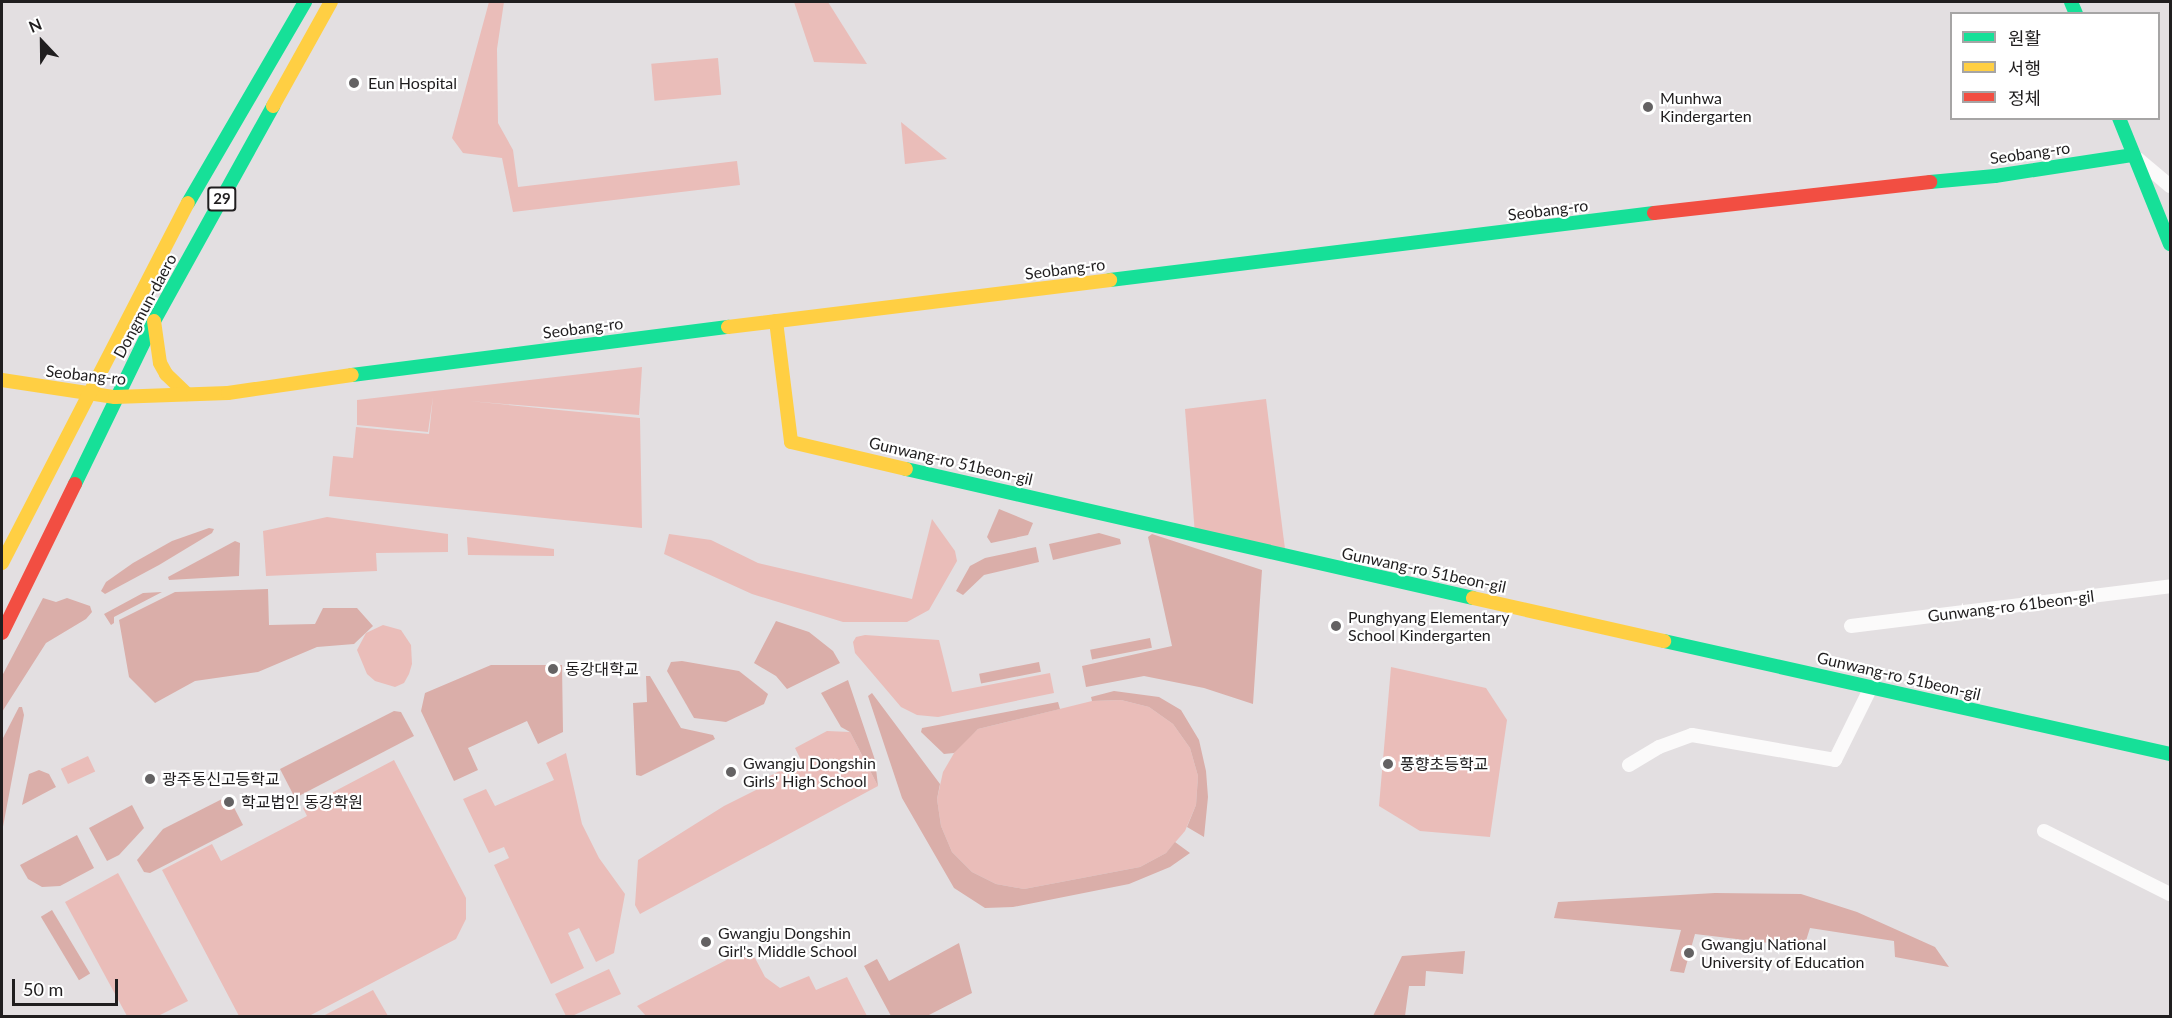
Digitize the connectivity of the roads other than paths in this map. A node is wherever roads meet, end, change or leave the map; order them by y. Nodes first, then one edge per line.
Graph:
1 (305, 2) edge
2 (331, 2) edge
3 (2121, 120) edge
4 (2133, 155) junction
5 (2170, 186) edge
6 (2170, 244) edge
7 (154, 321) junction
8 (776, 321) junction
9 (2, 380) edge
10 (86, 394) junction
11 (187, 394) junction
12 (115, 397) junction
13 (2, 563) edge
14 (2170, 586) edge
15 (1851, 626) dead end
16 (2, 633) edge
17 (1871, 687) junction
18 (2170, 754) edge
19 (1629, 765) dead end
20 (2044, 831) dead end
21 (2170, 894) edge

1 - 10 main road, Dongmun-daero / 29
2 - 7 main road, Dongmun-daero / 29
3 - 4 main road
4 - 5 street
4 - 6 main road
4 - 8 main road, Seobang-ro
7 - 11 main road
7 - 12 main road, Dongmun-daero / 29
8 - 11 main road, Seobang-ro
8 - 17 main road, Gunwang-ro 51beon-gil
9 - 10 main road, Seobang-ro
10 - 12 main road, Seobang-ro
10 - 13 main road, Dongmun-daero / 29
11 - 12 main road, Seobang-ro
12 - 16 main road, Dongmun-daero / 29
14 - 15 street, Gunwang-ro 61beon-gil
17 - 18 main road, Gunwang-ro 51beon-gil
17 - 19 street
20 - 21 street

